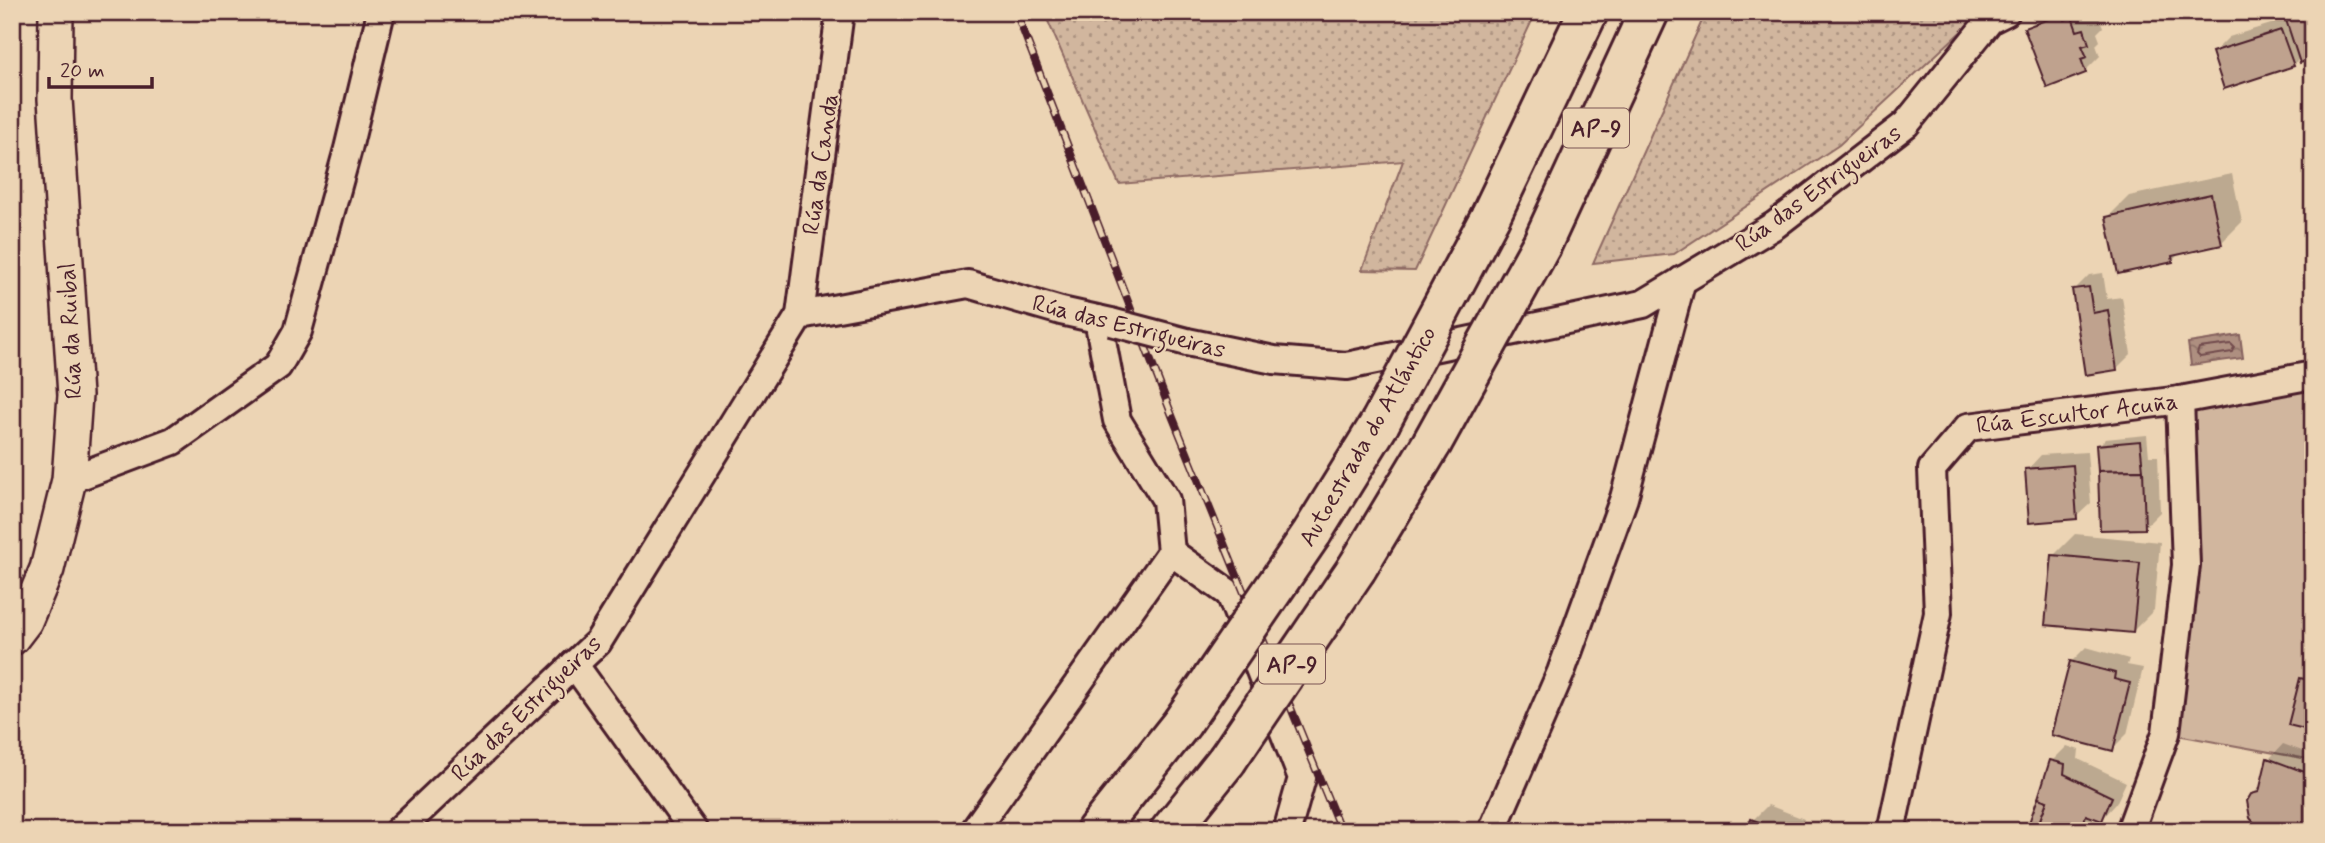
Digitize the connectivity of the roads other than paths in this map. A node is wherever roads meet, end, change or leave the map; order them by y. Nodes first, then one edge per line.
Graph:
1 (56, 12) edge
2 (381, 12) edge
3 (840, 12) edge
4 (1588, 12) edge
5 (1649, 12) edge
6 (2006, 12) edge
7 (1682, 280) junction
8 (800, 315) junction
9 (1104, 320) junction
10 (2313, 375) edge
11 (2180, 400) junction
12 (69, 480) junction
13 (1171, 552) junction
14 (12, 638) edge
15 (574, 664) junction
16 (398, 831) edge
17 (694, 831) edge
18 (974, 831) edge
19 (1096, 831) edge
20 (1170, 831) edge
21 (1287, 831) edge
22 (1492, 831) edge
23 (1891, 831) edge
24 (2130, 831) edge

1 - 12 street, Rúa da Ruibal
2 - 12 street
3 - 8 street, Rúa da Canda
4 - 19 highway, Autoestrada do Atlántico / AP-9, bridge
5 - 20 highway, AP-9, bridge
6 - 7 street, Rúa das Estrigueiras
7 - 9 street, Rúa das Estrigueiras, bridge
7 - 22 street
8 - 9 street, Rúa das Estrigueiras
8 - 15 street, Rúa das Estrigueiras
9 - 13 street
10 - 11 street, Rúa Escultor Acuña
11 - 23 street, Rúa Escultor Acuña
11 - 24 street
12 - 14 street, Rúa da Ruibal
13 - 18 street
13 - 21 street
15 - 16 street, Rúa das Estrigueiras
15 - 17 street

